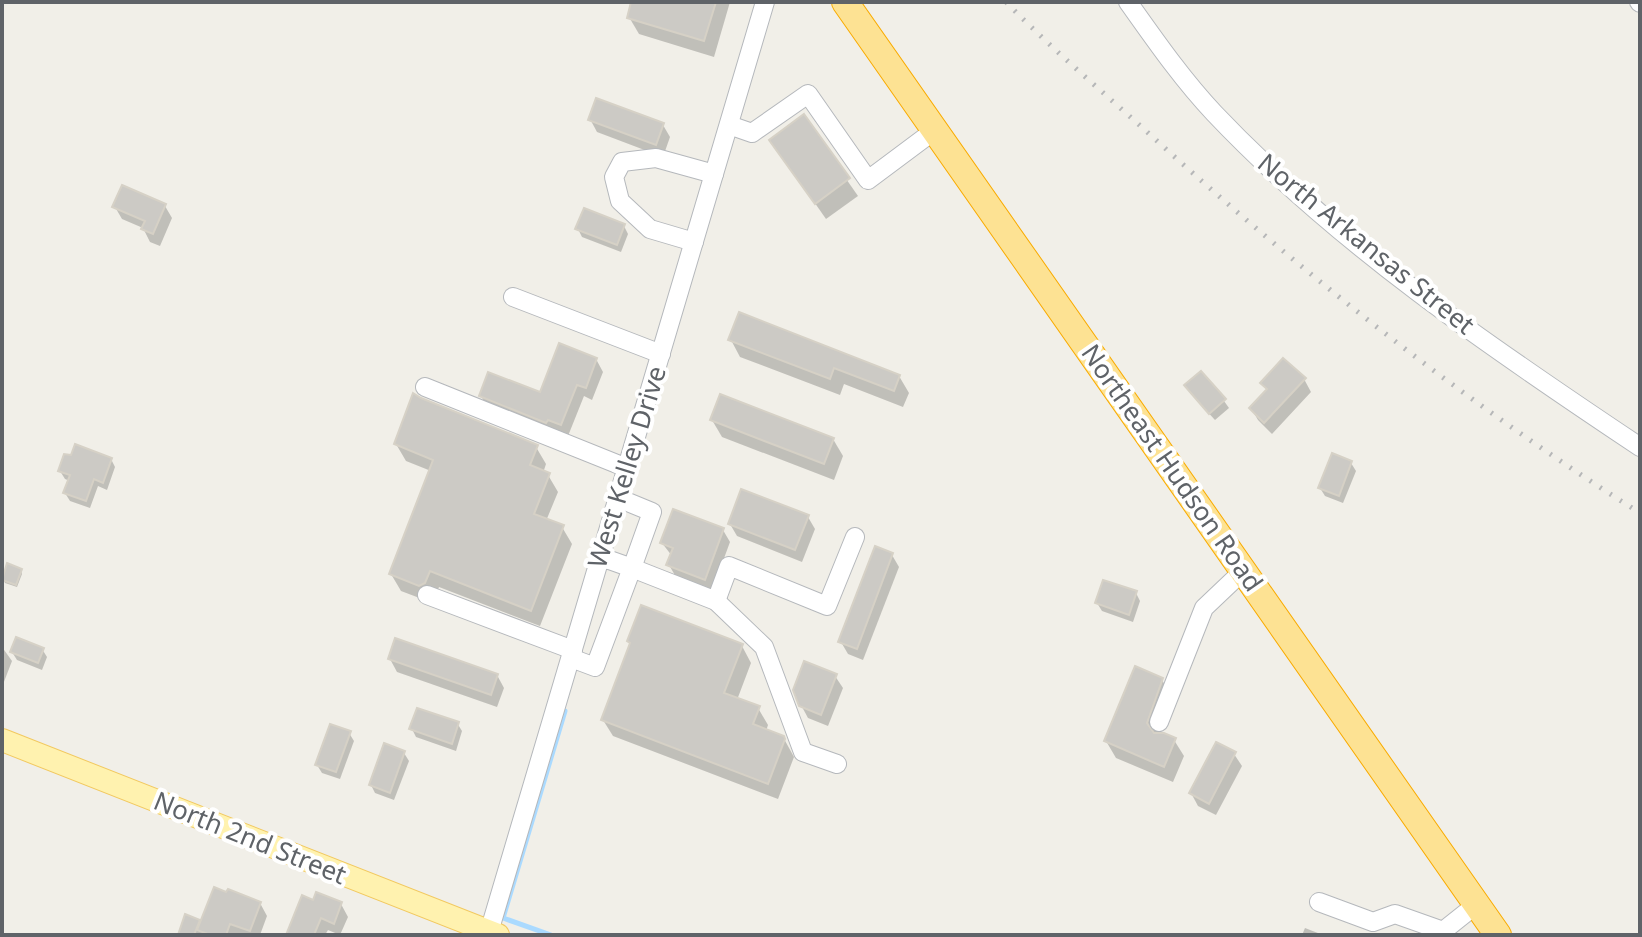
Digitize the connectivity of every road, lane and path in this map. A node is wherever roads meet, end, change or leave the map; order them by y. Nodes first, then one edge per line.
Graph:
1 (765, 2) edge
2 (845, 2) edge
3 (1128, 2) edge
4 (729, 125) junction
5 (935, 130) junction
6 (714, 174) junction
7 (694, 242) junction
8 (513, 297) dead end
9 (661, 354) junction
10 (425, 387) dead end
11 (1640, 447) edge
12 (627, 468) junction
13 (618, 498) junction
14 (855, 537) dead end
15 (601, 557) junction
16 (632, 568) junction
17 (1243, 571) junction
18 (427, 595) dead end
19 (716, 601) junction
20 (572, 654) junction
21 (1159, 722) dead end
22 (2, 740) edge
23 (837, 764) dead end
24 (1319, 902) dead end
25 (1477, 904) junction
26 (494, 933) edge
27 (1444, 933) edge
28 (1498, 935) edge

1 - 4 street, West Kelley Drive
2 - 5 highway, Northeast Hudson Road
3 - 11 street, North Arkansas Street
4 - 5 street
4 - 6 street, West Kelley Drive
5 - 17 highway, Northeast Hudson Road
6 - 7 street, West Kelley Drive
6 - 7 street
7 - 9 street, West Kelley Drive
8 - 9 street
9 - 12 street, West Kelley Drive
10 - 12 street
12 - 13 street, West Kelley Drive
13 - 15 street, West Kelley Drive
13 - 16 street
14 - 19 street
15 - 16 street
15 - 20 street, West Kelley Drive
16 - 19 street
16 - 20 street
17 - 21 street
17 - 25 highway, Northeast Hudson Road
18 - 20 street
19 - 23 street
20 - 26 street, West Kelley Drive
22 - 26 main road, North 2nd Street
24 - 27 street
25 - 27 street
25 - 28 highway, Northeast Hudson Road

